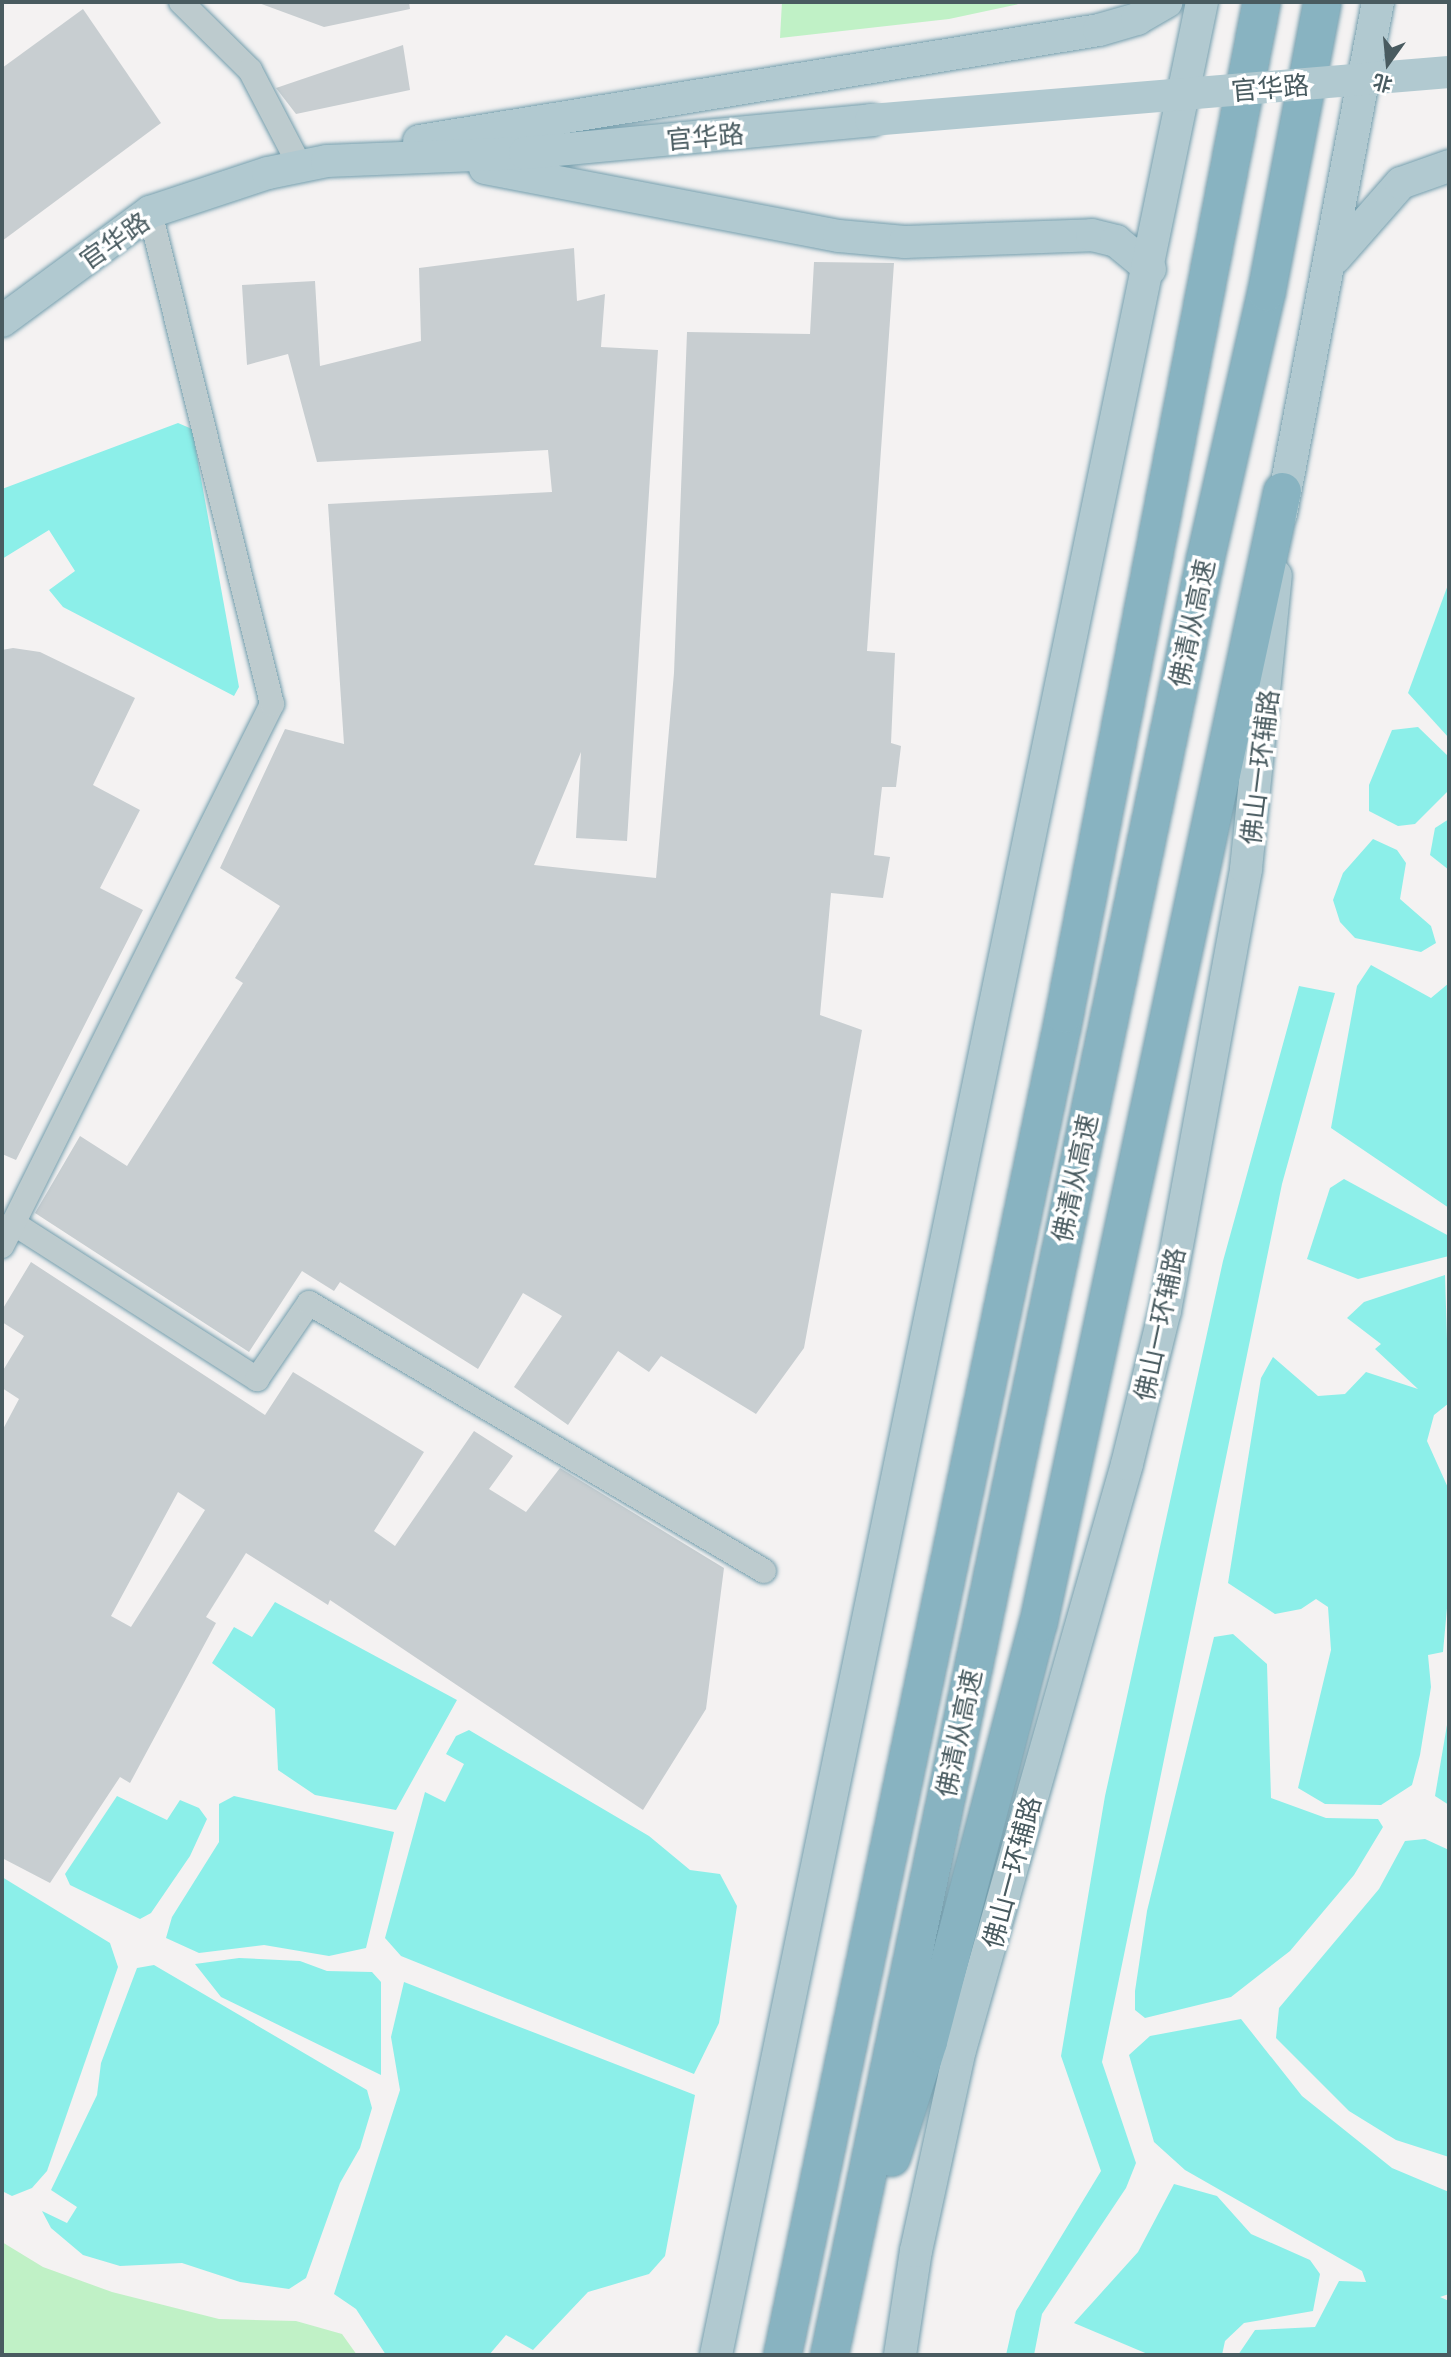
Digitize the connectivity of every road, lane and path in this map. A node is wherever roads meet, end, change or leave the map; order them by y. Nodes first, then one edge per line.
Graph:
1 (181, 2) edge
2 (1166, 2) edge
3 (1202, 2) edge
4 (1261, 2) edge
5 (1322, 2) edge
6 (1378, 2) edge
7 (1449, 72) edge
8 (408, 156) junction
9 (314, 163) junction
10 (1449, 166) edge
11 (150, 212) junction
12 (1150, 270) junction
13 (1327, 276) junction
14 (2, 321) edge
15 (1282, 491) junction
16 (13, 1223) junction
17 (2, 1246) edge
18 (764, 1571) dead end
19 (742, 2230) junction
20 (830, 2354) edge
21 (702, 2355) edge
22 (716, 2355) edge
23 (782, 2355) edge
24 (901, 2355) edge

1 - 9 street
2 - 9 main road
3 - 12 main road
4 - 23 highway, 佛清从高速
5 - 20 highway, 佛清从高速
6 - 13 main road
7 - 8 main road, 官华路, bridge
8 - 9 main road, 官华路
8 - 12 main road
9 - 11 main road, 官华路
10 - 13 main road
11 - 14 main road, 官华路
11 - 16 street
12 - 19 main road
13 - 15 main road, 佛山一环辅路
15 - 20 highway
15 - 24 main road, 佛山一环辅路
16 - 17 street
16 - 18 street
19 - 21 main road
19 - 22 main road

